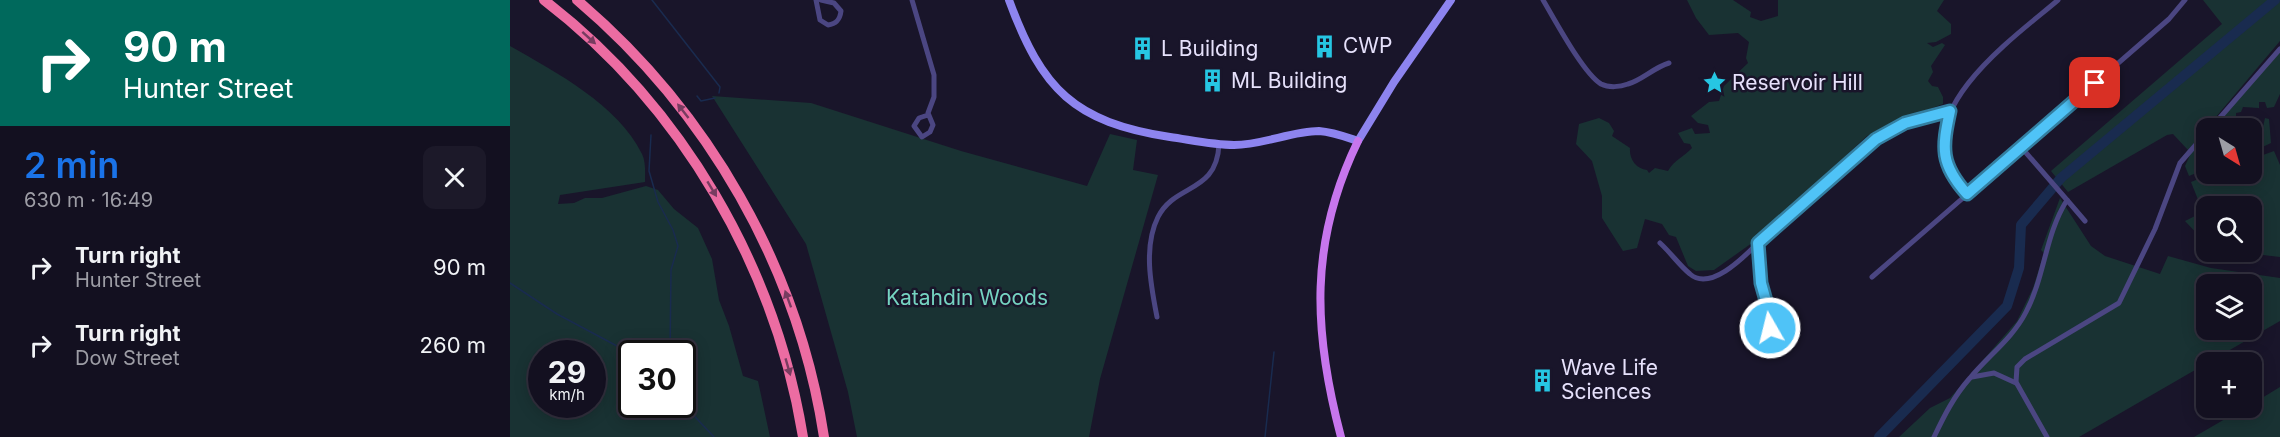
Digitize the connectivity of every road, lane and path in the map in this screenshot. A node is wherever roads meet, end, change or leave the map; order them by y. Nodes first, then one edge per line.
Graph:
1 (544, 0) edge
2 (577, 0) edge
3 (816, 0) edge
4 (821, 0) edge
5 (912, 0) edge
6 (1009, 0) edge
7 (1451, 0) edge
8 (1456, 0) edge
9 (1543, 0) edge
10 (2058, 0) edge
11 (2185, 0) edge
12 (1443, 13) junction
13 (2280, 49) edge
14 (1669, 63) dead end
15 (1950, 111) junction
16 (928, 115) dead end
17 (2220, 118) edge
18 (1359, 141) junction
19 (1219, 144) junction
20 (2196, 145) edge
21 (2021, 147) junction
22 (1967, 194) junction
23 (2067, 200) junction
24 (2085, 221) dead end
25 (1660, 243) dead end
26 (1758, 243) junction
27 (1872, 277) dead end
28 (1157, 317) dead end
29 (1764, 352) dead end
30 (1970, 378) junction
31 (2016, 384) junction
32 (803, 437) edge
33 (824, 437) edge
34 (1341, 437) edge
35 (1934, 437) edge
36 (2047, 437) edge

1 -> 32 highway
33 -> 2 highway
3 - 4 street
5 - 16 street
6 - 19 street
7 - 12 street
8 - 12 street
9 - 14 street
10 - 15 street
11 - 21 street
12 - 18 street
13 - 17 street
15 - 22 street
15 - 26 street
18 - 19 street
18 - 34 main road
19 - 28 street
20 - 31 street
21 - 22 street
21 - 23 street
22 - 27 street
23 - 24 street
23 - 30 street
25 - 26 street
26 - 29 street
30 - 31 street
30 - 35 street
31 - 36 street

